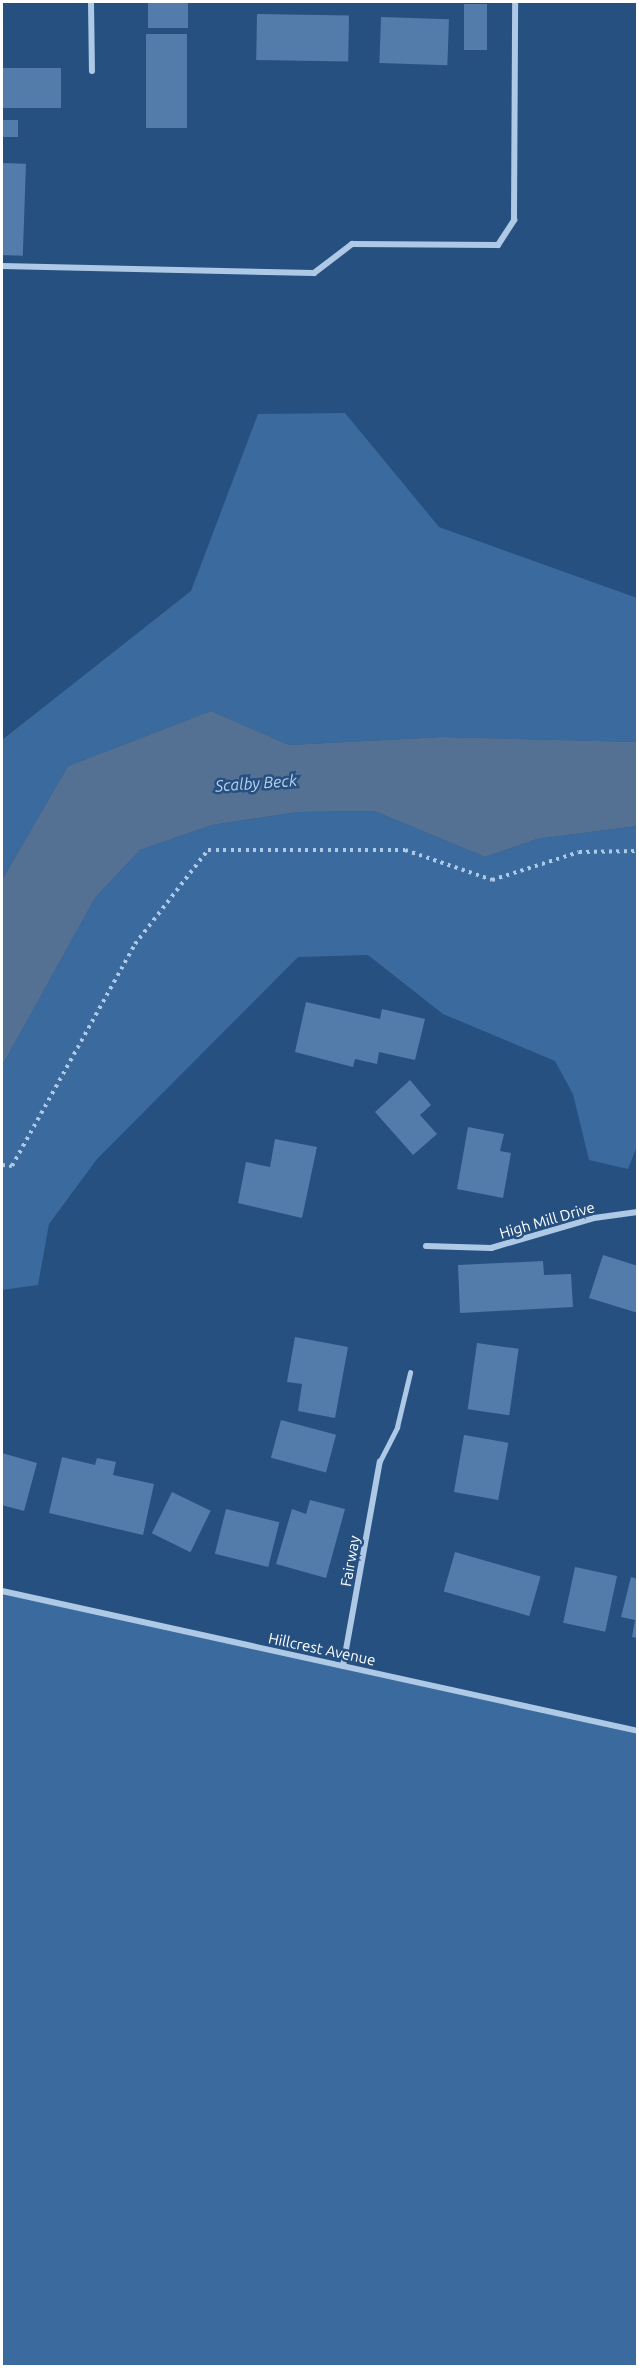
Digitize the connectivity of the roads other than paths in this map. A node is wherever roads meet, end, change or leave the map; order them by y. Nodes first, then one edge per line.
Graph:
1 (91, 2) edge
2 (515, 2) edge
3 (92, 71) dead end
4 (2, 266) edge
5 (638, 1212) edge
6 (426, 1246) dead end
7 (410, 1373) dead end
8 (380, 1461) joint
9 (2, 1591) edge
10 (343, 1666) junction
11 (638, 1731) edge

1 - 3 street
2 - 4 street
5 - 6 street, High Mill Drive
7 - 8 lane
8 - 10 street, Fairway
9 - 10 street, Hillcrest Avenue
10 - 11 street, Hillcrest Avenue

